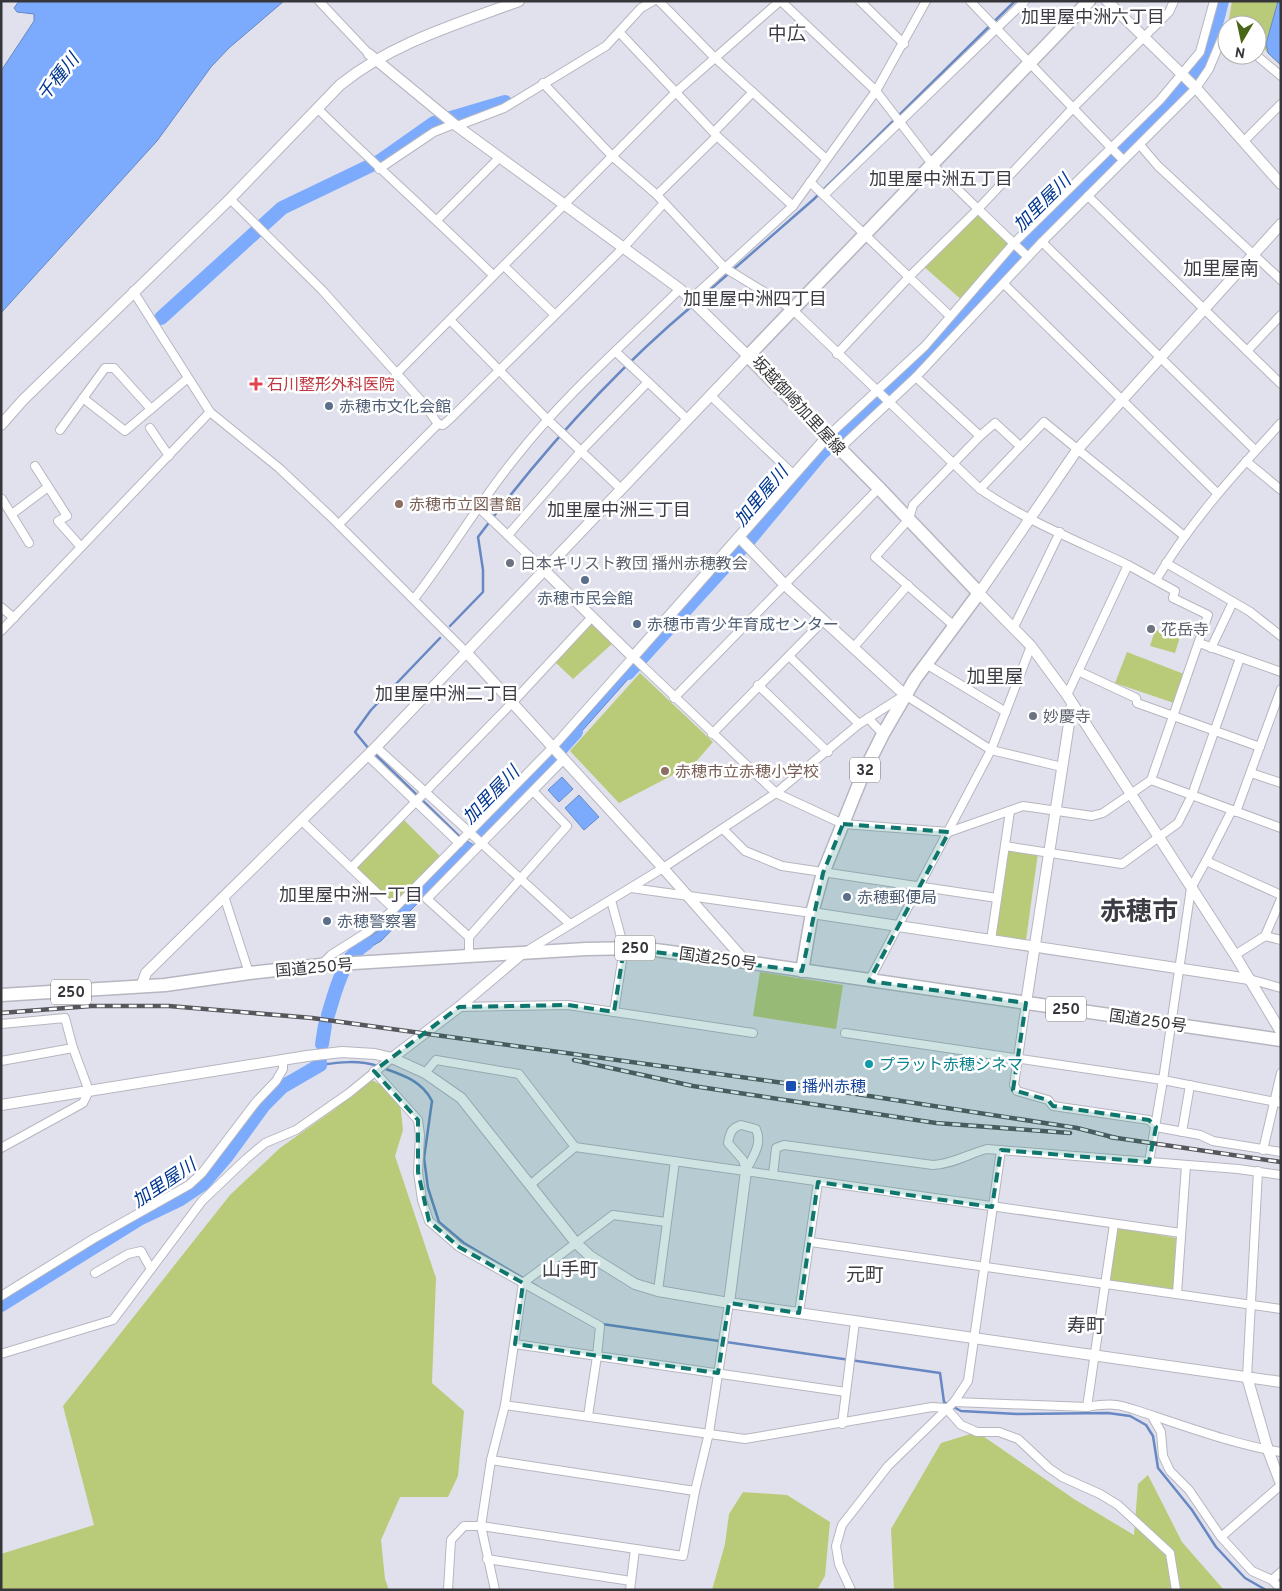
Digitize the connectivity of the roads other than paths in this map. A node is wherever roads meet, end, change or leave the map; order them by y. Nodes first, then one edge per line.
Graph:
1 (319, 1) edge
2 (519, 1) edge
3 (654, 1) edge
4 (659, 1) edge
5 (781, 1) edge
6 (860, 1) edge
7 (926, 1) edge
8 (970, 1) edge
9 (1025, 1) edge
10 (1089, 1) edge
11 (1107, 1) edge
12 (1174, 1) edge
13 (1214, 1) edge
14 (998, 30) junction
15 (620, 33) junction
16 (1144, 36) junction
17 (904, 44) junction
18 (1217, 50) edge
19 (372, 57) junction
20 (716, 58) junction
21 (1030, 62) junction
22 (1267, 64) edge
23 (1183, 75) junction
24 (1281, 76) edge
25 (543, 83) junction
26 (1195, 86) junction
27 (876, 91) junction
28 (753, 92) junction
29 (675, 93) junction
30 (1281, 104) edge
31 (317, 108) junction
32 (1073, 108) junction
33 (901, 120) junction
34 (451, 122) junction
35 (716, 134) junction
36 (1244, 142) junction
37 (1140, 145) junction
38 (1110, 147) junction
39 (500, 157) junction
40 (613, 157) junction
41 (825, 158) junction
42 (1123, 160) junction
43 (932, 164) junction
44 (379, 169) junction
45 (810, 182) junction
46 (1281, 184) edge
47 (657, 195) junction
48 (824, 195) junction
49 (1088, 196) junction
50 (230, 199) junction
51 (664, 203) junction
52 (565, 204) junction
53 (793, 206) junction
54 (978, 209) junction
55 (437, 220) junction
56 (1281, 224) edge
57 (864, 235) junction
58 (1042, 242) junction
59 (1014, 243) junction
60 (624, 247) junction
61 (1254, 255) junction
62 (1028, 256) junction
63 (504, 266) junction
64 (724, 268) junction
65 (493, 275) junction
66 (909, 277) junction
67 (1281, 280) edge
68 (1004, 284) junction
69 (680, 289) junction
70 (133, 291) junction
71 (691, 299) junction
72 (792, 309) junction
73 (1203, 309) junction
74 (554, 314) junction
75 (1281, 315) edge
76 (950, 316) junction
77 (450, 320) junction
78 (1247, 351) junction
79 (616, 352) junction
80 (837, 354) junction
81 (748, 356) junction
82 (1158, 358) junction
83 (499, 370) junction
84 (396, 374) junction
85 (916, 377) junction
86 (188, 378) junction
87 (648, 382) junction
88 (1281, 384) edge
89 (877, 390) junction
90 (710, 396) junction
91 (83, 398) junction
92 (1122, 398) junction
93 (888, 403) junction
94 (151, 409) junction
95 (210, 412) junction
96 (687, 419) junction
97 (548, 420) junction
98 (1281, 423) edge
99 (438, 424) junction
100 (1, 425) edge
101 (150, 428) dead end
102 (60, 430) dead end
103 (980, 436) junction
104 (827, 437) junction
105 (1020, 446) junction
106 (839, 449) junction
107 (582, 450) junction
108 (1077, 450) junction
109 (1255, 450) junction
110 (169, 456) junction
111 (1246, 461) junction
112 (954, 463) junction
113 (35, 466) dead end
114 (793, 474) junction
115 (48, 487) junction
116 (879, 488) junction
117 (621, 489) junction
118 (980, 489) junction
119 (1281, 490) edge
120 (1216, 492) junction
121 (2, 500) edge
122 (477, 506) junction
123 (12, 514) junction
124 (1030, 518) junction
125 (908, 519) junction
126 (339, 524) junction
127 (1060, 532) junction
128 (508, 535) junction
129 (1184, 535) junction
130 (740, 538) junction
131 (29, 543) dead end
132 (82, 547) junction
133 (1166, 563) junction
134 (1128, 565) junction
135 (544, 570) junction
136 (1156, 580) junction
137 (784, 584) junction
138 (908, 585) junction
139 (979, 593) junction
140 (414, 599) junction
141 (1234, 602) junction
142 (1, 607) edge
143 (592, 617) junction
144 (14, 618) junction
145 (824, 621) junction
146 (953, 625) junction
147 (1014, 627) junction
148 (1, 631) edge
149 (1281, 636) edge
150 (1199, 643) junction
151 (1032, 646) junction
152 (853, 648) junction
153 (1211, 648) junction
154 (466, 652) junction
155 (633, 656) junction
156 (789, 656) junction
157 (1240, 658) junction
158 (926, 664) junction
159 (1078, 671) junction
160 (1281, 672) edge
161 (758, 685) junction
162 (1281, 689) edge
163 (905, 695) junction
164 (674, 698) junction
165 (1070, 699) junction
166 (513, 702) junction
167 (1006, 712) junction
168 (1173, 716) junction
169 (868, 718) junction
170 (860, 724) junction
171 (1214, 730) junction
172 (712, 734) junction
173 (883, 734) junction
174 (1260, 747) junction
175 (990, 750) junction
176 (372, 752) junction
177 (828, 752) junction
178 (558, 753) junction
179 (1062, 767) junction
180 (1251, 773) junction
181 (1151, 780) junction
182 (1281, 783) edge
183 (533, 791) junction
184 (425, 793) junction
185 (776, 794) junction
186 (1192, 795) junction
187 (1132, 796) junction
188 (417, 802) junction
189 (1055, 810) junction
190 (1010, 811) junction
191 (1234, 811) junction
192 (302, 821) junction
193 (843, 824) junction
194 (1281, 828) edge
195 (723, 829) junction
196 (949, 832) junction
197 (465, 838) junction
198 (1158, 838) junction
199 (480, 844) junction
200 (1005, 846) junction
201 (1049, 854) junction
202 (1206, 860) junction
203 (351, 868) junction
204 (663, 868) junction
205 (823, 873) junction
206 (520, 879) junction
207 (920, 886) junction
208 (631, 888) junction
209 (1191, 888) junction
210 (1281, 895) edge
211 (224, 896) junction
212 (689, 896) junction
213 (997, 898) junction
214 (1281, 899) edge
215 (611, 900) junction
216 (394, 909) junction
217 (812, 913) junction
218 (570, 924) junction
219 (898, 926) junction
220 (1265, 936) junction
221 (469, 937) junction
222 (991, 940) junction
223 (1281, 940) edge
224 (1035, 947) junction
225 (624, 948) junction
226 (524, 952) junction
227 (1235, 955) junction
228 (468, 956) junction
229 (746, 962) junction
230 (327, 965) junction
231 (1179, 969) junction
232 (802, 971) junction
233 (250, 973) junction
234 (1249, 979) junction
235 (869, 981) junction
236 (141, 987) junction
237 (1281, 988) edge
238 (1, 995) edge
239 (1026, 1003) junction
240 (459, 1007) junction
241 (614, 1012) junction
242 (1172, 1023) junction
243 (1, 1024) edge
244 (1281, 1032) edge
245 (753, 1033) dead end
246 (844, 1033) dead end
247 (1281, 1040) edge
248 (73, 1048) junction
249 (392, 1058) junction
250 (1018, 1058) junction
251 (283, 1060) junction
252 (1, 1061) edge
253 (374, 1071) junction
254 (426, 1073) junction
255 (1281, 1073) edge
256 (1163, 1080) junction
257 (1190, 1086) junction
258 (89, 1091) junction
259 (1278, 1102) edge
260 (1, 1105) edge
261 (1156, 1127) junction
262 (1182, 1132) junction
263 (575, 1147) junction
264 (1, 1148) edge
265 (1001, 1150) junction
266 (1263, 1150) junction
267 (1281, 1152) edge
268 (675, 1161) junction
269 (1149, 1162) junction
270 (1186, 1165) junction
271 (746, 1171) junction
272 (1258, 1171) junction
273 (1281, 1174) edge
274 (773, 1175) junction
275 (818, 1182) junction
276 (530, 1184) junction
277 (992, 1207) junction
278 (666, 1222) junction
279 (1114, 1224) junction
280 (1181, 1233) junction
281 (811, 1242) junction
282 (576, 1243) junction
283 (983, 1266) junction
284 (150, 1269) junction
285 (95, 1273) dead end
286 (523, 1283) junction
287 (1105, 1284) junction
288 (658, 1291) junction
289 (1177, 1294) junction
290 (1, 1296) edge
291 (729, 1303) junction
292 (1250, 1305) junction
293 (1281, 1309) edge
294 (800, 1313) junction
295 (856, 1322) junction
296 (973, 1338) junction
297 (515, 1344) junction
298 (1, 1354) edge
299 (597, 1356) junction
300 (1095, 1356) junction
301 (718, 1373) junction
302 (1247, 1378) junction
303 (1281, 1382) edge
304 (846, 1392) junction
305 (954, 1402) junction
306 (506, 1405) junction
307 (1087, 1407) junction
308 (946, 1408) junction
309 (588, 1416) junction
310 (1152, 1416) junction
311 (842, 1424) junction
312 (709, 1433) junction
313 (1268, 1450) junction
314 (1281, 1452) edge
315 (491, 1460) junction
316 (1281, 1485) edge
317 (694, 1491) junction
318 (481, 1526) junction
319 (1221, 1538) junction
320 (635, 1549) junction
321 (487, 1560) junction
322 (1281, 1572) edge
323 (1272, 1580) junction
324 (632, 1581) junction
325 (1281, 1589) edge
326 (448, 1590) edge
327 (496, 1590) edge
328 (630, 1590) edge
329 (851, 1590) edge
330 (1176, 1590) edge

1 - 19 street
2 - 19 street
3 - 15 street
4 - 20 street
5 - 20 street
5 - 27 street
6 - 17 street
7 - 17 street
8 - 14 street
9 - 14 street
10 - 21 main road, 坂越御崎加里屋線
11 - 16 street
12 - 16 street
13 - 23 street
14 - 21 street
14 - 33 street
15 - 25 street
15 - 29 street
16 - 23 street
16 - 32 street
17 - 27 street
18 - 26 street
19 - 31 street
19 - 34 street
20 - 28 street
20 - 29 street
21 - 32 street
21 - 43 main road, 坂越御崎加里屋線
22 - 24 street
23 - 26 street
23 - 38 street
25 - 34 street
25 - 40 street
26 - 36 street
26 - 37 street
27 - 33 street
27 - 41 street
28 - 35 street
28 - 41 street
29 - 35 street
29 - 40 street
30 - 36 street
31 - 44 street
31 - 50 street
32 - 38 street
32 - 54 street
33 - 43 street
33 - 48 street
34 - 39 street
34 - 44 street
35 - 47 street
35 - 53 street
36 - 46 street
37 - 42 street
37 - 61 street
38 - 42 street
38 - 59 street
39 - 52 street
39 - 55 street
40 - 47 street
40 - 52 street
41 - 45 street
42 - 49 street
43 - 54 street
43 - 57 main road, 坂越御崎加里屋線
44 - 55 street
45 - 48 street
45 - 53 street
47 - 51 street
48 - 57 street
49 - 58 street
49 - 73 street
50 - 70 street
50 - 84 street
51 - 60 street
51 - 64 street
52 - 60 street
52 - 63 street
53 - 64 street
54 - 59 street
54 - 66 street
55 - 65 street
56 - 61 street, 32
57 - 66 street
57 - 72 main road, 坂越御崎加里屋線
58 - 62 street
58 - 82 street
59 - 62 street
59 - 76 street
60 - 69 street
60 - 74 street
61 - 67 street
61 - 73 street, 32
62 - 68 street
63 - 65 street
63 - 74 street
64 - 71 street
64 - 72 street
65 - 77 street
66 - 76 street
66 - 80 street
68 - 85 street
68 - 92 street
69 - 71 street
69 - 79 street
70 - 86 street
70 - 100 street
71 - 81 street
72 - 80 street
72 - 81 main road, 坂越御崎加里屋線
73 - 78 street
73 - 82 street, 32
74 - 83 street
75 - 78 street
76 - 89 street
77 - 83 street
77 - 84 street
78 - 88 street
79 - 87 street
79 - 97 street
80 - 89 street
81 - 90 street
81 - 104 main road, 坂越御崎加里屋線
82 - 92 street, 32
82 - 109 street
83 - 97 street
83 - 99 street
84 - 99 street
85 - 93 street
85 - 103 street
86 - 94 street
86 - 95 street
87 - 96 street
87 - 107 street
89 - 93 street
89 - 104 street
90 - 96 street
90 - 114 street
91 - 94 street
91 - 94 street
91 - 102 street
92 - 108 street, 32
92 - 120 street
93 - 106 street
93 - 112 street
95 - 110 street
95 - 126 street
96 - 117 street
97 - 107 street
97 - 122 street
98 - 109 street
99 - 126 street
101 - 110 street
103 - 105 street
103 - 112 street
104 - 106 main road, 坂越御崎加里屋線
104 - 114 street
105 - 108 street
105 - 118 street
106 - 116 main road, 坂越御崎加里屋線
107 - 117 street
107 - 128 street
108 - 124 street, 32
108 - 129 street
109 - 111 street
110 - 132 street
111 - 119 street
111 - 120 street
112 - 118 street
112 - 125 street
113 - 115 street
114 - 130 street
115 - 123 street
115 - 132 street
116 - 125 main road, 坂越御崎加里屋線
116 - 137 street
117 - 135 street
118 - 124 street
120 - 129 street
121 - 123 street
122 - 128 street
122 - 140 street
123 - 131 street
124 - 127 street
124 - 139 street, 32
125 - 138 street
125 - 139 main road, 坂越御崎加里屋線
126 - 140 street
127 - 134 street
127 - 147 street
128 - 135 street
129 - 133 street
130 - 137 street
130 - 155 street
132 - 144 street
133 - 136 street
133 - 141 street
134 - 136 street
134 - 159 street
135 - 143 street
135 - 154 street
136 - 150 street
137 - 145 street
137 - 164 street
138 - 146 street
138 - 152 street
139 - 146 main road, 32
139 - 147 street
140 - 154 street
141 - 149 street
141 - 153 street
142 - 144 street
143 - 155 street
143 - 166 street
144 - 148 street
145 - 152 street
145 - 156 street
146 - 158 main road, 32
147 - 151 street
150 - 153 street
150 - 168 street
151 - 165 street
151 - 167 street
152 - 163 street
153 - 157 street
154 - 166 street
154 - 176 street
155 - 164 street
155 - 178 street
156 - 161 street
156 - 170 street
157 - 160 street
157 - 171 street
158 - 163 main road, 32
158 - 167 street
159 - 165 street
159 - 168 street
161 - 172 street
161 - 177 street
162 - 174 street
163 - 169 street
163 - 173 main road, 32
163 - 175 street
164 - 172 street
165 - 179 street
165 - 187 street
166 - 178 street
166 - 184 street
167 - 175 street
168 - 171 street
168 - 181 street
169 - 170 street
169 - 173 street
170 - 177 street
171 - 174 street
171 - 186 street
172 - 185 street
173 - 193 main road, 32
174 - 180 street
175 - 179 street
175 - 196 street
176 - 184 street
176 - 188 street
176 - 192 street
177 - 185 street
178 - 183 street
178 - 197 street
178 - 204 street
179 - 189 street
180 - 182 street
180 - 191 street
181 - 186 street
181 - 187 street
183 - 199 street
183 - 206 street
184 - 188 street
184 - 197 street
185 - 193 street
185 - 195 street
186 - 191 street
186 - 198 street
187 - 189 street
187 - 198 street
188 - 197 street
188 - 203 street
189 - 190 street
189 - 201 street
190 - 196 street
190 - 200 street
191 - 194 street
191 - 202 street
192 - 203 street
192 - 211 street
193 - 196 street
193 - 205 main road, 32
195 - 204 street
195 - 205 street
196 - 207 street
197 - 199 street
197 - 216 street
198 - 201 street
198 - 209 street
199 - 206 street
199 - 221 street
200 - 201 street
200 - 213 street
201 - 224 street
202 - 209 street
202 - 210 street
203 - 216 street
204 - 208 street
204 - 212 street
205 - 207 street
205 - 217 main road, 32
206 - 218 street
206 - 221 street
207 - 213 street
207 - 219 street
208 - 212 street
208 - 215 street
209 - 227 street
209 - 231 street
211 - 233 street
211 - 236 street
212 - 217 street
212 - 229 street
213 - 222 street
214 - 220 street
215 - 218 street
215 - 225 street
216 - 230 street
217 - 219 street
217 - 232 main road, 32
218 - 226 street
219 - 222 street
219 - 235 street
220 - 223 street
220 - 227 street
221 - 228 street
222 - 224 street
224 - 231 street
224 - 239 street
225 - 226 main road, 国道250号 / 250
225 - 229 main road, 国道250号 / 250
225 - 241 street
226 - 228 main road, 国道250号 / 250
226 - 240 street
227 - 234 street
228 - 230 main road, 国道250号 / 250
229 - 232 main road, 国道250号 / 250
230 - 233 main road, 国道250号 / 250
231 - 234 street
231 - 242 street
232 - 235 main road, 国道250号 / 250
233 - 236 main road, 国道250号 / 250
234 - 237 street
234 - 244 street
235 - 239 main road, 国道250号 / 250
236 - 238 main road, 国道250号 / 250
239 - 242 main road, 国道250号 / 250
239 - 250 street
240 - 241 street
240 - 249 street
241 - 245 street
242 - 247 main road, 国道250号 / 250
242 - 256 street
243 - 248 street
246 - 250 street
248 - 252 street
248 - 258 street
249 - 251 street
249 - 253 street
249 - 254 street
250 - 256 street
250 - 261 street
251 - 258 street
251 - 290 street
253 - 284 street
253 - 286 street
254 - 263 street
254 - 276 street
255 - 259 street
256 - 257 street
256 - 261 street
257 - 259 street
257 - 262 street
258 - 260 street
258 - 264 street
259 - 266 street
261 - 262 street
261 - 269 street
262 - 266 street
263 - 268 street
263 - 276 street
265 - 269 street
265 - 274 street
265 - 277 street
266 - 267 street
268 - 271 street
268 - 278 street
269 - 270 street
270 - 272 street
270 - 280 street
271 - 271 street
271 - 274 street
271 - 291 street
272 - 273 street
272 - 292 street
274 - 275 street
275 - 277 street
275 - 281 street
276 - 282 street
277 - 279 street
277 - 283 street
278 - 282 street
278 - 288 street
279 - 280 street
279 - 287 street
280 - 289 street
281 - 283 street
281 - 294 street
282 - 286 street
282 - 288 street
283 - 287 street
283 - 296 street
284 - 285 street
284 - 298 street
286 - 297 street
286 - 299 street
287 - 289 street
287 - 300 street
288 - 291 street
289 - 292 street
291 - 294 street
291 - 301 street
292 - 293 street
292 - 302 street
294 - 295 street
295 - 296 street
295 - 304 street
296 - 300 street
296 - 305 street
297 - 299 street
297 - 306 street
299 - 301 street
299 - 309 street
300 - 302 street
300 - 307 street
301 - 304 street
301 - 312 street
302 - 303 street
302 - 313 street
304 - 311 street
305 - 307 street
305 - 308 street
306 - 309 street
306 - 315 street
307 - 310 street
308 - 311 street
308 - 329 street
308 - 330 street
309 - 312 street
310 - 313 street
310 - 319 street
311 - 312 street
312 - 317 street
313 - 314 street
313 - 316 street
315 - 317 street
315 - 318 street
316 - 319 street
317 - 320 street
318 - 320 street
318 - 321 street
318 - 326 street
319 - 323 street
320 - 324 street
321 - 324 street
321 - 327 street
322 - 323 street
323 - 325 street
324 - 328 street

